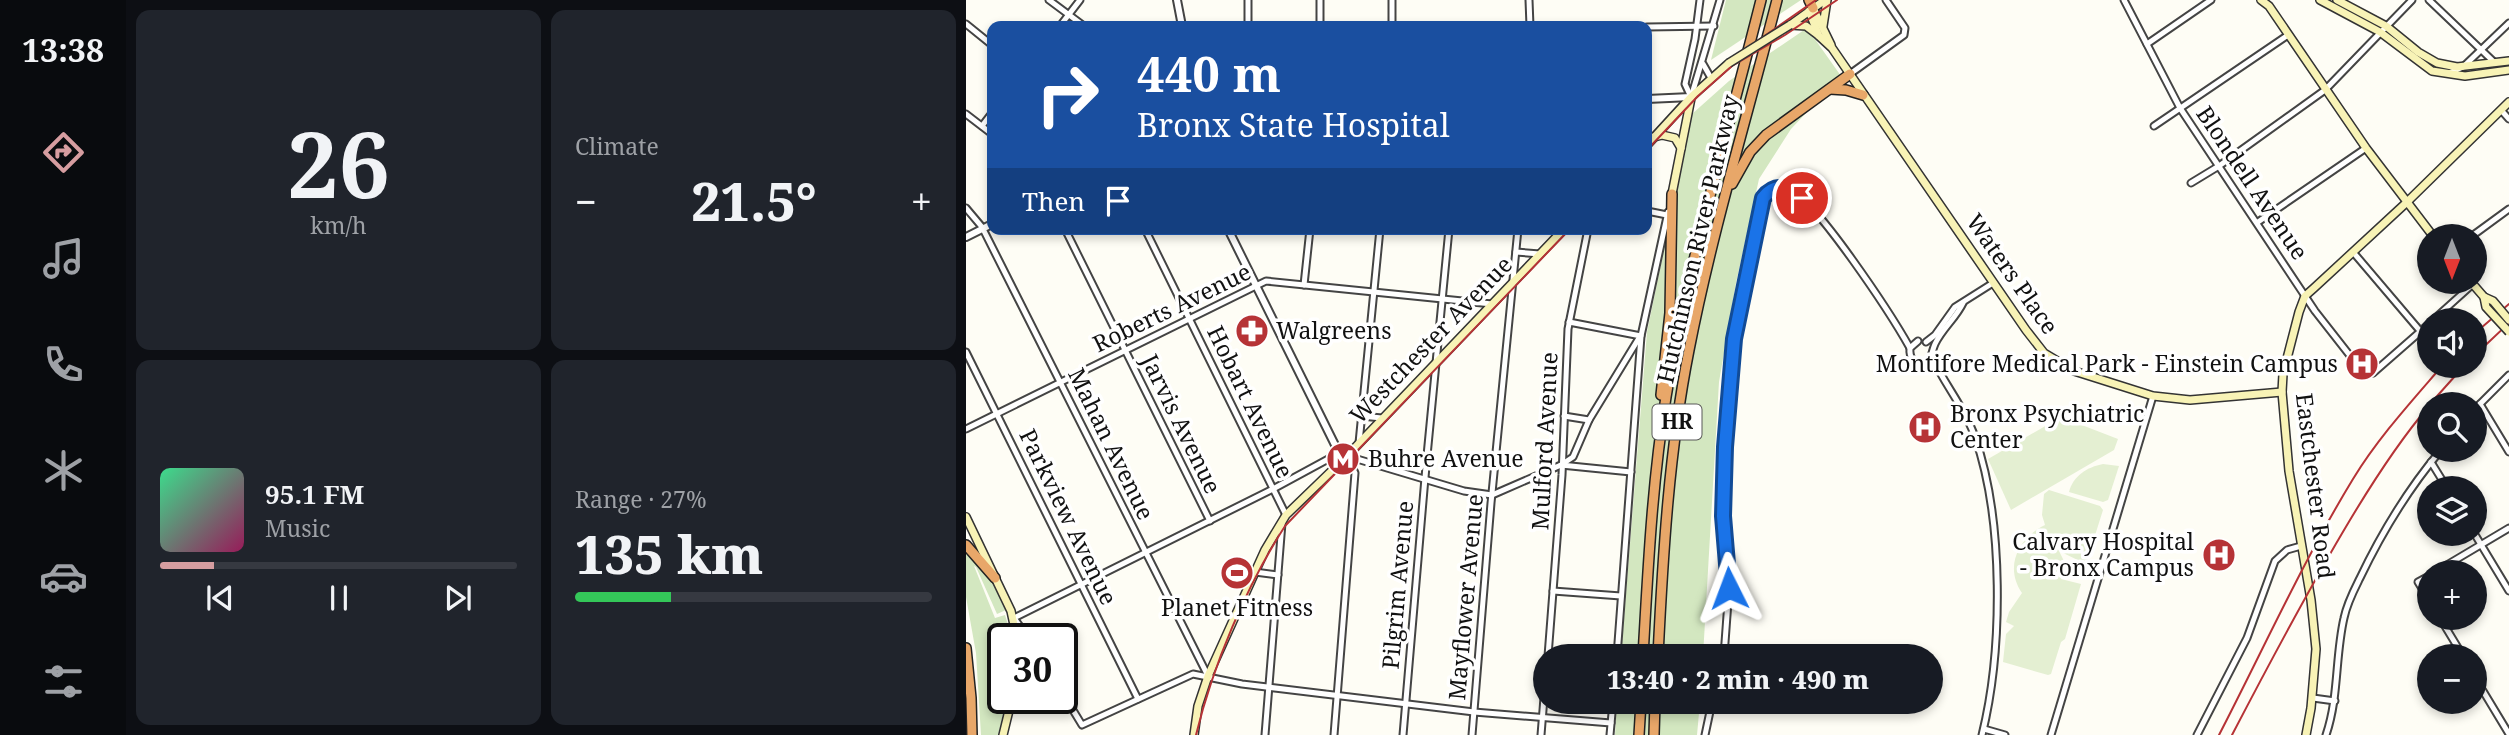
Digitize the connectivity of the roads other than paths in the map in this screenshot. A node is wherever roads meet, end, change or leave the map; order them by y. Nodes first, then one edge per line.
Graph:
1 (1049, 0) edge
2 (1080, 0) edge
3 (1177, 0) edge
4 (1248, 0) edge
5 (1320, 0) edge
6 (1392, 0) edge
7 (1529, 0) edge
8 (1700, 0) edge
9 (1720, 0) edge
10 (1761, 0) edge
11 (1777, 0) edge
12 (1826, 0) edge
13 (1886, 0) edge
14 (2124, 0) edge
15 (2211, 0) edge
16 (2260, 0) edge
17 (2320, 0) edge
18 (2337, 0) edge
19 (2413, 0) edge
20 (2429, 0) edge
21 (2269, 3) edge
22 (1810, 6) edge
23 (1068, 15) junction
24 (1064, 21) edge
25 (1077, 21) edge
26 (1181, 21) edge
27 (1248, 21) edge
28 (1320, 21) edge
29 (1392, 21) edge
30 (1530, 21) edge
31 (2509, 23) edge
32 (966, 24) edge
33 (1790, 24) junction
34 (1697, 25) junction
35 (1714, 26) junction
36 (2386, 26) junction
37 (1652, 27) edge
38 (1823, 27) junction
39 (2380, 32) junction
40 (2288, 35) junction
41 (1819, 36) junction
42 (987, 41) edge
43 (2147, 44) junction
44 (1832, 48) junction
45 (2482, 50) junction
46 (2509, 61) edge
47 (2495, 63) junction
48 (1703, 64) junction
49 (2463, 67) junction
50 (2509, 70) edge
51 (1850, 74) junction
52 (2443, 74) junction
53 (1711, 78) junction
54 (1830, 89) junction
55 (2325, 90) junction
56 (1689, 94) junction
57 (1863, 95) junction
58 (1652, 98) edge
59 (2509, 102) edge
60 (2180, 108) junction
61 (2501, 110) junction
62 (966, 114) edge
63 (2509, 119) edge
64 (987, 120) edge
65 (982, 126) junction
66 (2154, 126) dead end
67 (987, 130) edge
68 (1654, 138) joint
69 (1681, 148) junction
70 (2366, 148) junction
71 (2218, 166) junction
72 (2191, 183) dead end
73 (1727, 191) junction
74 (1672, 194) junction
75 (2406, 203) junction
76 (966, 208) edge
77 (2509, 209) edge
78 (1652, 212) edge
79 (1667, 215) junction
80 (2258, 222) junction
81 (2423, 224) edge
82 (987, 225) edge
83 (2487, 225) edge
84 (982, 227) junction
85 (1068, 235) edge
86 (1148, 235) edge
87 (1231, 235) edge
88 (1309, 235) edge
89 (1379, 235) edge
90 (1448, 235) edge
91 (1517, 235) edge
92 (1558, 235) edge
93 (1587, 235) edge
94 (966, 237) edge
95 (1516, 252) junction
96 (2353, 252) junction
97 (1540, 254) junction
98 (1514, 281) junction
99 (1993, 283) junction
100 (1256, 285) junction
101 (1304, 285) junction
102 (1374, 293) junction
103 (2460, 294) edge
104 (2481, 294) edge
105 (2305, 296) junction
106 (2484, 297) junction
107 (1442, 300) junction
108 (1963, 303) junction
109 (1492, 304) junction
110 (2446, 308) edge
111 (1188, 318) junction
112 (2509, 320) edge
113 (1569, 322) junction
114 (2417, 327) edge
115 (2509, 332) edge
116 (1904, 335) junction
117 (2417, 335) edge
118 (1641, 336) junction
119 (1918, 341) junction
120 (1926, 342) junction
121 (1910, 348) junction
122 (1125, 350) junction
123 (966, 352) edge
124 (1932, 354) junction
125 (1435, 363) junction
126 (1924, 363) junction
127 (1939, 374) junction
128 (2509, 375) edge
129 (1060, 382) junction
130 (2282, 392) junction
131 (2153, 396) junction
132 (2487, 397) edge
133 (996, 414) junction
134 (1361, 416) junction
135 (1564, 416) junction
136 (2487, 416) edge
137 (1382, 418) junction
138 (1589, 420) junction
139 (966, 429) edge
140 (1359, 443) junction
141 (1659, 443) junction
142 (2509, 452) edge
143 (1347, 456) junction
144 (2431, 462) joint
145 (1561, 465) junction
146 (1631, 472) junction
147 (2440, 476) edge
148 (1424, 479) junction
149 (1273, 489) junction
150 (1492, 495) junction
151 (966, 517) edge
152 (1284, 519) junction
153 (1210, 521) junction
154 (2509, 528) edge
155 (2487, 541) edge
156 (966, 545) edge
157 (2301, 546) junction
158 (2478, 546) edge
159 (2482, 546) edge
160 (1146, 553) junction
161 (2455, 560) edge
162 (1255, 572) junction
163 (1278, 575) junction
164 (995, 578) junction
165 (1082, 585) junction
166 (1553, 591) junction
167 (2509, 591) edge
168 (1621, 596) junction
169 (1014, 618) junction
170 (1015, 623) edge
171 (1018, 623) edge
172 (1549, 644) edge
173 (1617, 644) edge
174 (1644, 644) edge
175 (1659, 644) edge
176 (1725, 644) edge
177 (966, 648) edge
178 (1208, 676) junction
179 (1269, 687) junction
180 (1338, 695) junction
181 (2313, 698) junction
182 (2487, 698) edge
183 (1138, 699) junction
184 (2335, 701) junction
185 (1406, 704) junction
186 (1474, 712) junction
187 (1008, 714) edge
188 (1075, 714) edge
189 (1543, 714) edge
190 (1612, 714) edge
191 (1640, 714) edge
192 (1655, 714) edge
193 (1709, 714) edge
194 (1543, 717) junction
195 (1611, 723) junction
196 (1983, 732) edge
197 (2509, 734) edge
198 (972, 735) edge
199 (1003, 735) edge
200 (1194, 735) edge
201 (1265, 735) edge
202 (1334, 735) edge
203 (1403, 735) edge
204 (1472, 735) edge
205 (1541, 735) edge
206 (1610, 735) edge
207 (1639, 735) edge
208 (1654, 735) edge
209 (1705, 735) edge
210 (2005, 735) edge
211 (2051, 735) edge
212 (2197, 735) edge
213 (2306, 735) edge
214 (2326, 735) edge

1 - 23 street
2 - 23 street
3 - 26 street
4 - 27 street
5 - 28 street
6 - 29 street
7 - 30 street
8 - 34 street
9 - 35 street
10 - 141 highway, Hutchinson River Parkway / HR
11 - 73 highway, Hutchinson River Parkway / HR
12 - 22 main road
12 - 38 main road
13 - 51 street
14 - 43 street, Blondell Avenue
15 - 43 street
16 - 21 main road
17 - 39 main road
18 - 36 main road
19 - 36 street
20 - 45 street
21 - 40 main road
22 - 33 main road
22 - 38 main road, Waters Place
22 - 41 main road, Waters Place
23 - 24 street
23 - 25 street
31 - 45 street
32 - 42 street
33 - 41 main road
33 - 53 main road, bridge
34 - 35 street
34 - 37 street
34 - 56 street
35 - 48 street
36 - 39 street
36 - 49 main road
38 - 44 main road, Waters Place
39 - 52 main road
39 - 55 street
40 - 55 main road
40 - 60 street
41 - 44 main road, Waters Place
43 - 60 street, Blondell Avenue
44 - 51 main road, Waters Place
45 - 47 street
45 - 49 street
46 - 47 main road
47 - 49 main road
48 - 53 street
48 - 56 street
49 - 52 street
50 - 52 main road
51 - 54 highway
51 - 57 main road, Waters Place
53 - 56 main road
54 - 57 highway
54 - 73 highway
55 - 70 main road
55 - 71 street
56 - 58 street
56 - 68 main road
56 - 69 main road
57 - 99 main road, Waters Place
59 - 61 main road
60 - 66 street
60 - 71 street, Blondell Avenue
61 - 63 street
61 - 75 main road
62 - 65 street
64 - 65 street
65 - 67 street
68 - 69 main road
69 - 74 main road
70 - 75 main road
70 - 80 street
71 - 72 street
71 - 80 street, Blondell Avenue
73 - 175 highway, Hutchinson River Parkway / HR
74 - 79 street
74 - 141 highway
75 - 81 main road
75 - 96 main road
76 - 84 street, Mahan Avenue
77 - 83 street
78 - 79 street
79 - 118 street
80 - 105 street, Blondell Avenue
82 - 84 street
84 - 94 street
84 - 129 street, Mahan Avenue
85 - 122 street, Jarvis Avenue
86 - 111 street, Hobart Avenue
87 - 100 street
88 - 101 street
89 - 102 street
90 - 107 street, Pilgrim Avenue
91 - 95 street, Mayflower Avenue
92 - 97 main road, Westchester Avenue
93 - 113 street, Mulford Avenue
95 - 97 street
95 - 98 street, Mayflower Avenue
96 - 105 main road
96 - 114 street
97 - 98 main road, Westchester Avenue
98 - 109 main road, Westchester Avenue
98 - 150 street, Mayflower Avenue
99 - 108 street
99 - 131 main road, Waters Place
100 - 101 street, Roberts Avenue
100 - 111 street, Roberts Avenue
100 - 143 street
101 - 102 street, Roberts Avenue
102 - 107 street, Roberts Avenue
102 - 134 street
103 - 110 street
104 - 106 main road
105 - 117 street, Blondell Avenue
105 - 130 main road, Eastchester Road
106 - 112 main road, bridge
106 - 115 main road, bridge
107 - 109 street, Roberts Avenue
107 - 125 street, Pilgrim Avenue
108 - 120 street
108 - 124 street
109 - 125 main road, Westchester Avenue
111 - 122 street, Roberts Avenue
111 - 149 street, Hobart Avenue
113 - 118 street
113 - 135 street, Mulford Avenue
116 - 119 street
116 - 121 street
116 - 176 street
118 - 138 street
118 - 146 street
119 - 120 street
119 - 121 street
120 - 124 street
121 - 126 street
122 - 129 street, Roberts Avenue
122 - 153 street, Jarvis Avenue
123 - 133 street, Parkview Avenue
124 - 126 street
124 - 127 street
125 - 137 main road, Westchester Avenue
125 - 148 street, Pilgrim Avenue
126 - 127 street
127 - 196 street
128 - 132 street
129 - 133 street, Roberts Avenue
129 - 160 street, Mahan Avenue
130 - 131 main road, Waters Place
130 - 157 main road, Eastchester Road
131 - 211 street
133 - 139 street, Roberts Avenue
133 - 165 street, Parkview Avenue
134 - 137 street
134 - 140 street
135 - 138 street
135 - 145 street, Mulford Avenue
136 - 142 street
137 - 140 main road, Westchester Avenue
138 - 145 street
140 - 143 main road, Westchester Avenue
141 - 174 highway, Hutchinson River Parkway / HR
143 - 148 street
143 - 149 street
143 - 152 main road, Westchester Avenue
143 - 180 street
144 - 147 street
144 - 184 street
145 - 146 street
145 - 150 street
145 - 166 street, Mulford Avenue
146 - 168 street
148 - 150 street
148 - 185 street, Pilgrim Avenue
149 - 152 street, Hobart Avenue
149 - 153 street
150 - 186 street, Mayflower Avenue
151 - 164 main road
152 - 162 main road, Westchester Avenue
152 - 163 street
153 - 160 street
154 - 155 street
156 - 164 highway
157 - 181 main road, Eastchester Road
157 - 212 street
158 - 161 street
159 - 167 street
160 - 165 street
160 - 178 street, Mahan Avenue
162 - 163 street
162 - 178 main road, Westchester Avenue
163 - 179 street
164 - 169 main road
165 - 169 street
165 - 183 street, Parkview Avenue
166 - 168 street
166 - 172 street, Mulford Avenue
168 - 173 street
169 - 170 main road
169 - 171 street
177 - 198 highway
178 - 179 street
178 - 183 street
178 - 200 main road, Westchester Avenue
179 - 180 street
179 - 201 street
180 - 185 street
180 - 202 street
181 - 184 street
181 - 213 main road, Eastchester Road
182 - 197 street
183 - 188 street
184 - 214 street
185 - 186 street
185 - 203 street, Pilgrim Avenue
186 - 194 street
186 - 204 street, Mayflower Avenue
187 - 199 main road
189 - 194 street
190 - 195 street
191 - 207 highway
192 - 208 highway
193 - 209 street
194 - 195 street
194 - 205 street
195 - 206 street
196 - 210 street

